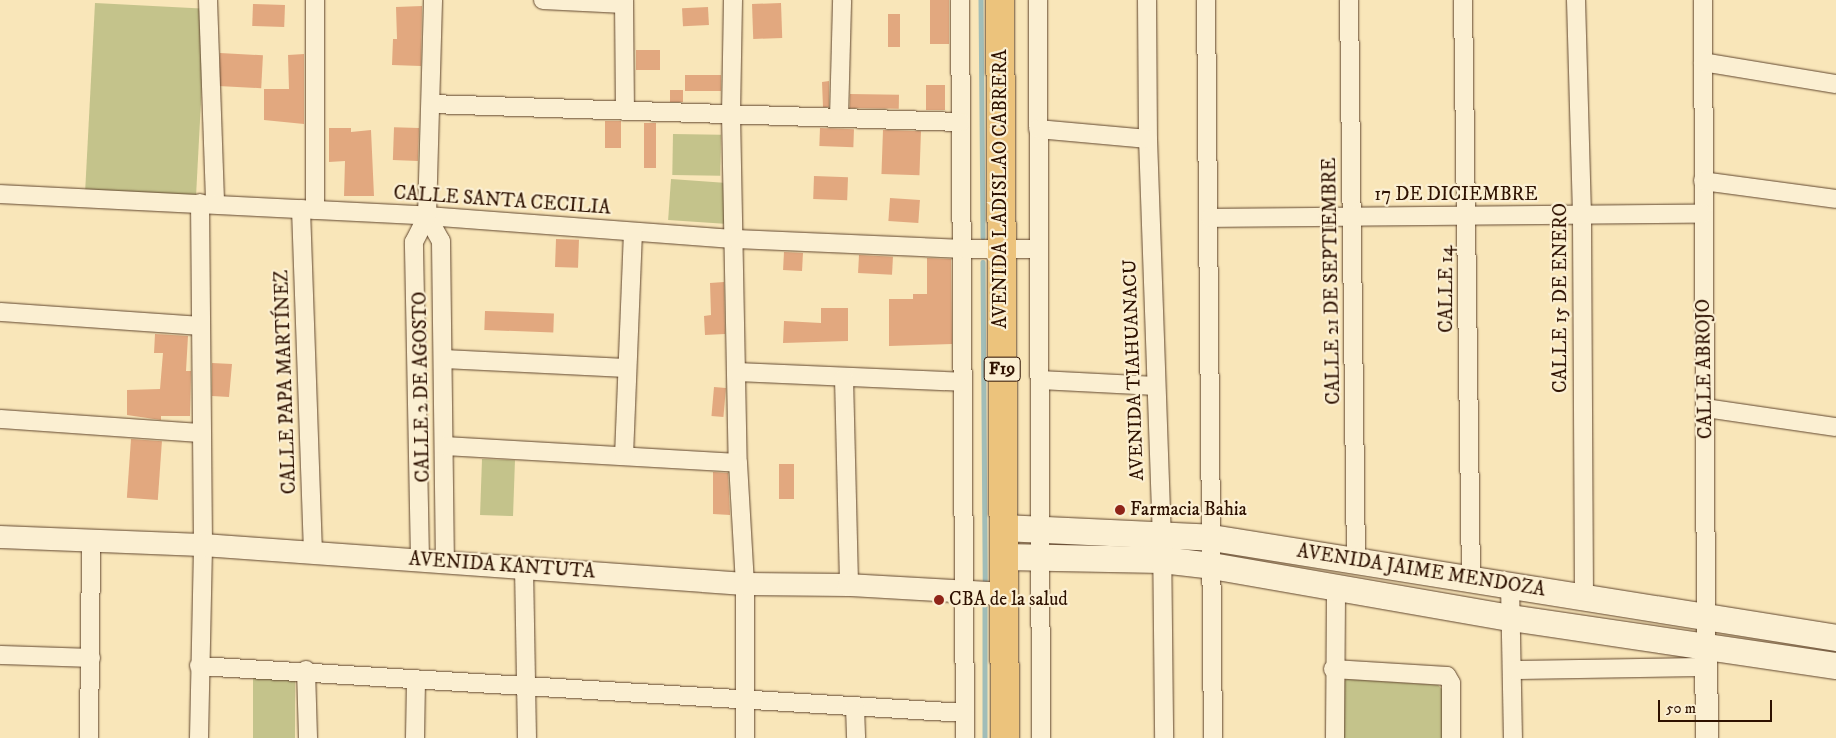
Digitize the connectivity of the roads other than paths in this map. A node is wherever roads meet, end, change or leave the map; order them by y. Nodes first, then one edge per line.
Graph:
1 (208, 0) edge
2 (315, 0) edge
3 (433, 0) edge
4 (543, 0) edge
5 (733, 0) edge
6 (842, 0) edge
7 (960, 0) edge
8 (1000, 0) edge
9 (1038, 0) edge
10 (1147, 0) edge
11 (1206, 0) edge
12 (1349, 0) edge
13 (1463, 0) edge
14 (1576, 0) edge
15 (1703, 0) edge
16 (624, 2) edge
17 (1703, 62) junction
18 (1836, 84) edge
19 (430, 104) junction
20 (625, 111) junction
21 (731, 114) junction
22 (839, 118) junction
23 (961, 122) junction
24 (1038, 129) junction
25 (1148, 139) junction
26 (1703, 181) junction
27 (0, 194) edge
28 (1836, 199) edge
29 (207, 204) junction
30 (308, 210) junction
31 (1703, 214) junction
32 (1468, 215) junction
33 (427, 216) junction
34 (1354, 216) junction
35 (1582, 217) junction
36 (1210, 218) junction
37 (633, 232) junction
38 (736, 239) junction
39 (964, 249) junction
40 (1039, 249) junction
41 (1002, 250) junction
42 (0, 312) edge
43 (200, 326) junction
44 (444, 359) junction
45 (626, 368) junction
46 (737, 372) junction
47 (844, 378) junction
48 (1040, 380) junction
49 (962, 382) junction
50 (1156, 386) junction
51 (1705, 408) junction
52 (0, 419) edge
53 (1836, 427) edge
54 (202, 433) junction
55 (445, 446) junction
56 (624, 456) junction
57 (738, 463) junction
58 (1002, 528) junction
59 (1041, 530) junction
60 (1162, 534) junction
61 (0, 537) edge
62 (1212, 538) junction
63 (91, 542) junction
64 (203, 545) junction
65 (313, 554) junction
66 (1003, 557) junction
67 (1041, 558) junction
68 (420, 560) junction
69 (1162, 560) junction
70 (1356, 561) junction
71 (445, 562) junction
72 (1212, 566) junction
73 (524, 568) junction
74 (1470, 577) junction
75 (745, 584) junction
76 (1510, 584) junction
77 (848, 585) junction
78 (1336, 588) junction
79 (962, 592) junction
80 (1004, 594) junction
81 (1584, 596) junction
82 (1706, 615) junction
83 (1511, 618) junction
84 (1836, 638) edge
85 (0, 655) edge
86 (1706, 656) junction
87 (91, 658) junction
88 (199, 666) junction
89 (1836, 666) edge
90 (1333, 669) junction
91 (306, 670) junction
92 (1512, 670) junction
93 (416, 679) junction
94 (526, 685) junction
95 (745, 697) junction
96 (856, 707) junction
97 (964, 712) junction
98 (89, 738) edge
99 (199, 738) edge
100 (308, 738) edge
101 (415, 738) edge
102 (527, 738) edge
103 (745, 738) edge
104 (856, 738) edge
105 (965, 738) edge
106 (1005, 738) edge
107 (1041, 738) edge
108 (1164, 738) edge
109 (1214, 738) edge
110 (1334, 738) edge
111 (1451, 738) edge
112 (1513, 738) edge
113 (1707, 738) edge

1 - 29 street
2 - 30 street, CALLE PAPA MARTÍNEZ
3 - 19 street, CALLE 2 DE AGOSTO
4 - 16 street
5 - 21 street
6 - 22 street
7 - 23 street
8 - 41 highway, AVENIDA LADISLAO CABRERA / F19
9 - 24 street
10 - 25 street, AVENIDA TIAHUANACU
11 - 36 street
12 - 34 street, CALLE 21 DE SEPTIEMBRE
13 - 32 street, CALLE 14
14 - 35 street, CALLE 15 DE ENERO
15 - 17 street, CALLE ABROJO
16 - 20 street
17 - 18 street
17 - 26 street, CALLE ABROJO
19 - 20 street
19 - 33 street, CALLE 2 DE AGOSTO
20 - 21 street
21 - 22 street
21 - 38 street
22 - 23 street
23 - 39 street
24 - 25 street
24 - 40 street
25 - 50 street, AVENIDA TIAHUANACU
26 - 28 street
26 - 31 street, CALLE ABROJO
27 - 29 street, CALLE SANTA CECILIA
29 - 30 street, CALLE SANTA CECILIA
29 - 43 street
30 - 33 street, CALLE SANTA CECILIA
30 - 65 street, CALLE PAPA MARTÍNEZ
31 - 35 street, 17 DE DICIEMBRE
31 - 51 street, CALLE ABROJO
32 - 34 street, 17 DE DICIEMBRE
32 - 35 street, 17 DE DICIEMBRE
32 - 74 street, CALLE 14
33 - 37 street, CALLE SANTA CECILIA
33 - 44 street, CALLE 2 DE AGOSTO
33 - 68 street, CALLE 2 DE AGOSTO
34 - 36 street, 17 DE DICIEMBRE
34 - 70 street, CALLE 21 DE SEPTIEMBRE
35 - 81 street, CALLE 15 DE ENERO
36 - 62 street
37 - 38 street, CALLE SANTA CECILIA
37 - 45 street
38 - 39 street, CALLE SANTA CECILIA
38 - 46 street
39 - 41 street, CALLE SANTA CECILIA
39 - 49 street
40 - 41 street, CALLE SANTA CECILIA
40 - 48 street
41 - 58 highway, AVENIDA LADISLAO CABRERA / F19
42 - 43 street
43 - 54 street
44 - 45 street
44 - 55 street, CALLE 2 DE AGOSTO
45 - 56 street
46 - 47 street
46 - 57 street
47 - 49 street
47 - 77 street
48 - 50 street
48 - 59 street
49 - 79 street
50 - 60 street, AVENIDA TIAHUANACU
51 - 53 street
51 - 82 street, CALLE ABROJO
52 - 54 street
54 - 64 street
55 - 56 street
55 - 71 street, CALLE 2 DE AGOSTO
56 - 57 street
57 - 75 street
58 - 59 main road, AVENIDA JAIME MENDOZA
58 - 66 highway, AVENIDA LADISLAO CABRERA / F19
59 - 60 main road, AVENIDA JAIME MENDOZA
59 - 67 street
60 - 62 main road, AVENIDA JAIME MENDOZA
60 - 69 street, AVENIDA TIAHUANACU
61 - 63 street, AVENIDA KANTUTA
62 - 70 main road, AVENIDA JAIME MENDOZA
62 - 72 street
63 - 64 street, AVENIDA KANTUTA
63 - 87 street
64 - 65 street, AVENIDA KANTUTA
64 - 88 street
65 - 68 street, AVENIDA KANTUTA
66 - 67 main road, AVENIDA JAIME MENDOZA
66 - 80 highway, AVENIDA LADISLAO CABRERA / F19
67 - 69 main road, AVENIDA JAIME MENDOZA
67 - 107 street
68 - 71 street, AVENIDA KANTUTA
69 - 72 main road, AVENIDA JAIME MENDOZA
69 - 108 street, AVENIDA TIAHUANACU
70 - 74 main road, AVENIDA JAIME MENDOZA
71 - 73 street, AVENIDA KANTUTA
72 - 78 main road, AVENIDA JAIME MENDOZA
72 - 109 street
73 - 75 street, AVENIDA KANTUTA
73 - 94 street
74 - 76 main road, AVENIDA JAIME MENDOZA
75 - 77 street, AVENIDA KANTUTA
75 - 95 street
76 - 81 main road, AVENIDA JAIME MENDOZA
76 - 83 street
77 - 79 street, AVENIDA KANTUTA
78 - 83 main road, AVENIDA JAIME MENDOZA
78 - 90 street
79 - 80 street, AVENIDA KANTUTA
79 - 97 street
80 - 106 highway, AVENIDA LADISLAO CABRERA / F19
81 - 82 main road, AVENIDA JAIME MENDOZA
82 - 84 main road, AVENIDA JAIME MENDOZA
82 - 86 street, CALLE ABROJO
83 - 86 main road, AVENIDA JAIME MENDOZA
83 - 92 street
85 - 87 street
86 - 89 main road, AVENIDA JAIME MENDOZA
86 - 92 street
86 - 113 street, CALLE ABROJO
87 - 98 street
88 - 91 street
88 - 99 street
90 - 110 street
90 - 111 street
91 - 93 street
91 - 100 street
92 - 112 street
93 - 94 street
93 - 101 street
94 - 95 street
94 - 102 street
95 - 96 street
95 - 103 street
96 - 97 street
96 - 104 street
97 - 105 street

